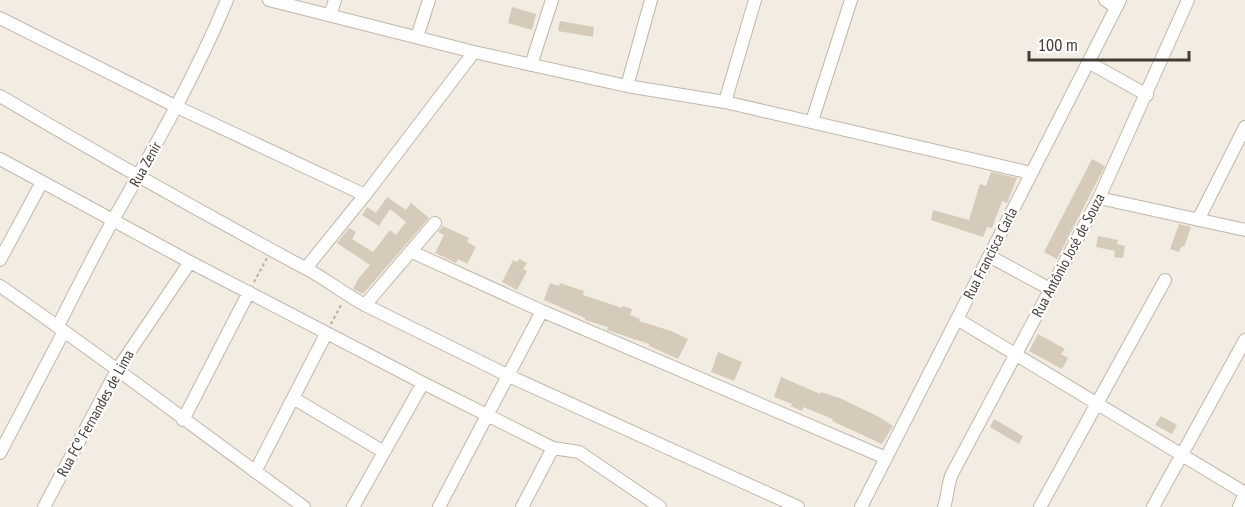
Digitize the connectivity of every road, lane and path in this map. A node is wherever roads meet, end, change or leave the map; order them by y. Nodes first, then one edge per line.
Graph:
1 (227, 0) edge
2 (269, 0) edge
3 (335, 0) edge
4 (429, 0) edge
5 (552, 0) edge
6 (651, 0) edge
7 (755, 0) edge
8 (851, 0) edge
9 (1105, 0) edge
10 (1188, 0) edge
11 (1118, 4) edge
12 (330, 15) junction
13 (0, 18) edge
14 (417, 37) junction
15 (474, 52) junction
16 (1088, 62) junction
17 (531, 65) junction
18 (627, 86) junction
19 (1147, 95) junction
20 (0, 96) edge
21 (725, 102) junction
22 (177, 107) junction
23 (812, 121) junction
24 (1245, 127) edge
25 (0, 159) edge
26 (1031, 173) junction
27 (139, 177) junction
28 (42, 182) junction
29 (365, 195) junction
30 (1099, 198) junction
31 (113, 220) junction
32 (1198, 220) junction
33 (435, 223) dead end
34 (1245, 230) edge
35 (271, 250) junction
36 (412, 252) junction
37 (989, 256) junction
38 (0, 260) edge
39 (190, 262) junction
40 (306, 268) junction
41 (1166, 280) dead end
42 (0, 286) edge
43 (1050, 289) junction
44 (249, 292) junction
45 (346, 295) junction
46 (365, 305) junction
47 (542, 311) junction
48 (957, 319) junction
49 (61, 328) junction
50 (326, 334) junction
51 (1245, 340) edge
52 (1015, 354) junction
53 (117, 369) junction
54 (509, 376) junction
55 (423, 383) junction
56 (293, 398) junction
57 (1097, 404) junction
58 (489, 416) junction
59 (183, 420) junction
60 (553, 448) junction
61 (384, 452) junction
62 (0, 453) edge
63 (1182, 455) junction
64 (886, 458) junction
65 (255, 472) junction
66 (1245, 493) edge
67 (44, 507) edge
68 (304, 507) edge
69 (353, 507) edge
70 (440, 507) edge
71 (522, 507) edge
72 (660, 507) edge
73 (798, 507) edge
74 (861, 507) edge
75 (944, 507) edge
76 (1040, 507) edge
77 (1153, 507) edge
78 (1239, 507) edge

1 - 22 street, Rua Zenir
2 - 12 street
3 - 12 street
4 - 14 street
5 - 17 street
6 - 18 street
7 - 21 street
8 - 23 street
9 - 11 street
10 - 19 street, Rua Antônio José de Souza
11 - 16 street, Rua Francisca Carla
12 - 14 street
13 - 22 street
14 - 15 street
15 - 17 street
15 - 29 street
16 - 19 street
16 - 26 street, Rua Francisca Carla
17 - 18 street
18 - 21 street
19 - 30 street, Rua Antônio José de Souza
20 - 27 street
21 - 23 street
22 - 27 street, Rua Zenir
22 - 29 street
23 - 26 street
24 - 32 street
25 - 28 street
26 - 37 street, Rua Francisca Carla
27 - 31 street, Rua Zenir
27 - 35 street
28 - 31 street
28 - 38 street
29 - 40 street
30 - 32 street
30 - 43 street, Rua Antônio José de Souza
31 - 39 street
31 - 49 street, Rua Zenir
32 - 34 street
33 - 36 street
35 - 40 street
35 - 44 path
36 - 46 street
36 - 47 street
37 - 43 street
37 - 48 street, Rua Francisca Carla
39 - 44 street
39 - 53 street, Rua FCº Fernandes de Lima
40 - 45 street
41 - 57 street
42 - 49 street
43 - 52 street, Rua Antônio José de Souza
44 - 50 street
44 - 59 street
45 - 46 street
45 - 50 path
46 - 54 street
47 - 54 street
47 - 64 street
48 - 52 street
48 - 64 street, Rua Francisca Carla
49 - 53 street
49 - 62 street, Rua Zenir
50 - 55 street
50 - 56 street
51 - 63 street
52 - 57 street
52 - 75 street, Rua Antônio José de Souza
53 - 59 street
53 - 67 street, Rua FCº Fernandes de Lima
54 - 58 street
54 - 73 street
55 - 58 street
55 - 61 street
56 - 61 street
56 - 65 street
57 - 63 street
57 - 76 street
58 - 60 street
58 - 70 street
59 - 65 street
60 - 71 street
60 - 72 street
61 - 69 street
63 - 66 street
63 - 77 street
64 - 74 street, Rua Francisca Carla
65 - 68 street
66 - 78 street

